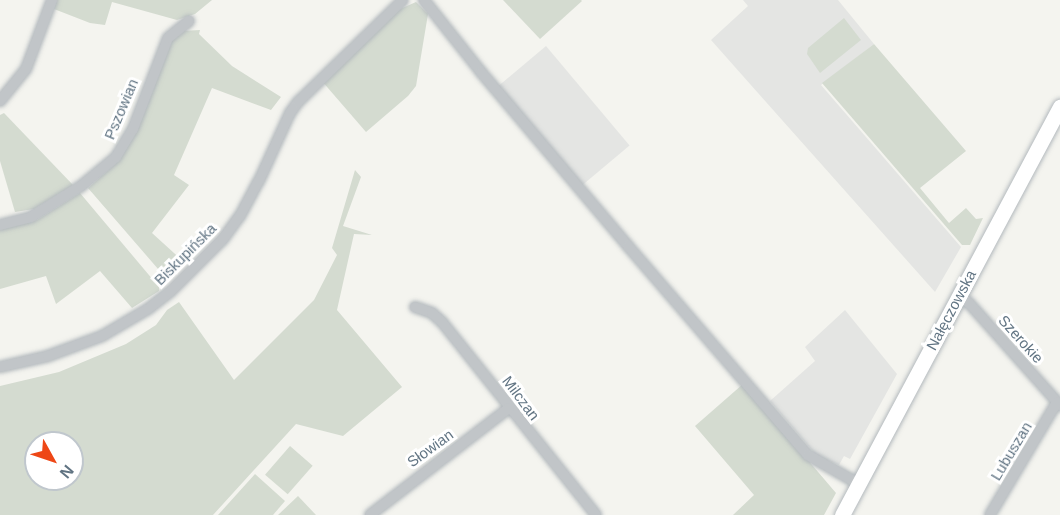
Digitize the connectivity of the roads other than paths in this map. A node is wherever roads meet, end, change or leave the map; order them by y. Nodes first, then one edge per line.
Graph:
1 (52, 0) edge
2 (403, 0) edge
3 (424, 0) edge
4 (189, 21) dead end
5 (0, 101) edge
6 (1060, 106) edge
7 (0, 225) edge
8 (958, 296) junction
9 (415, 307) dead end
10 (0, 367) edge
11 (1059, 404) edge
12 (508, 408) junction
13 (859, 484) junction
14 (589, 513) edge
15 (370, 515) edge
16 (842, 515) edge
17 (990, 515) edge

1 - 5 street
2 - 10 street, Biskupińska
3 - 13 street
4 - 7 street, Pszowian
6 - 8 main road, Nałęczowska
8 - 11 street, Szerokie
8 - 13 main road, Nałęczowska
9 - 12 street, Milczan
11 - 17 street, Lubuszan
12 - 14 street, Milczan
12 - 15 street, Słowian
13 - 16 main road, Nałęczowska

